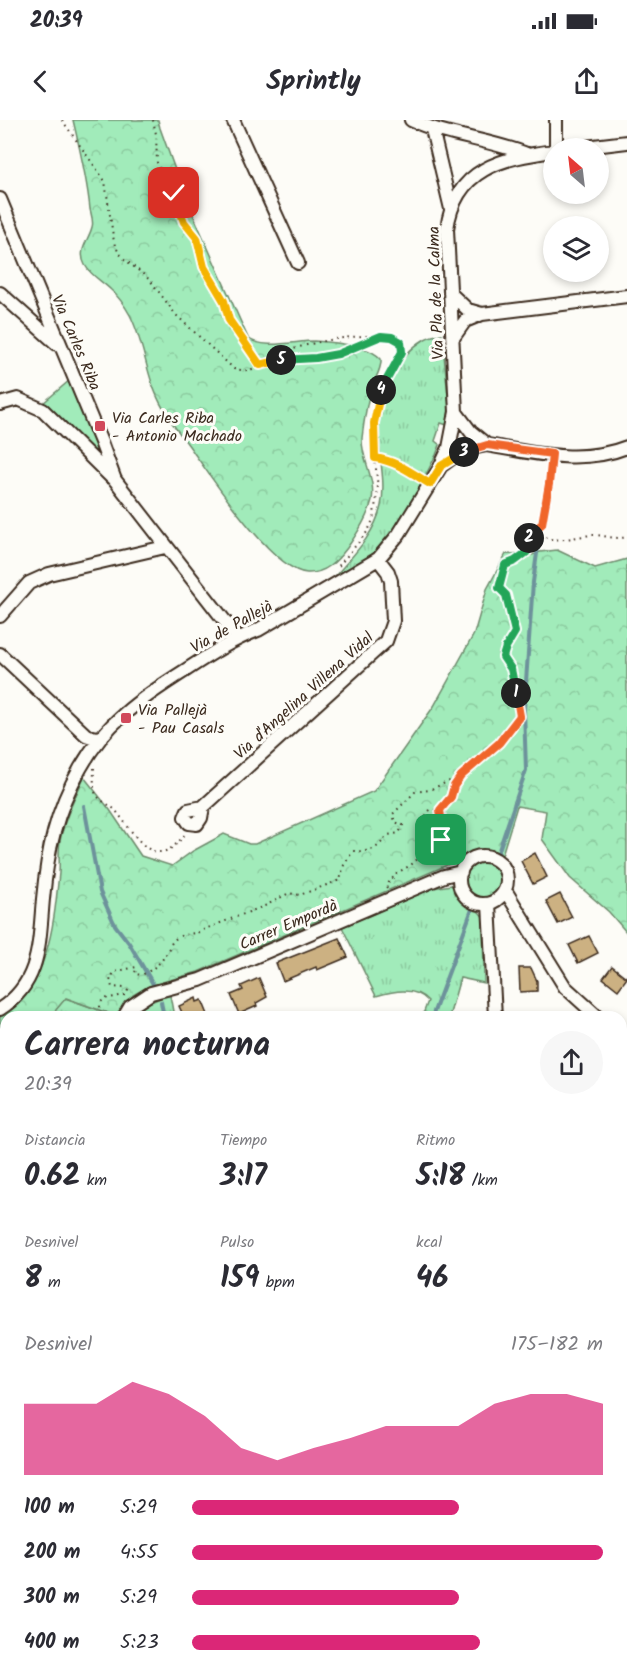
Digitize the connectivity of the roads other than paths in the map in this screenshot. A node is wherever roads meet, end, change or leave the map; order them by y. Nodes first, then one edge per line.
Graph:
1 (233, 120) edge
2 (411, 120) edge
3 (556, 120) edge
4 (432, 129) junction
5 (555, 138) edge
6 (627, 142) edge
7 (609, 144) edge
8 (543, 152) edge
9 (529, 155) junction
10 (0, 199) edge
11 (451, 210) junction
12 (298, 263) dead end
13 (0, 293) edge
14 (450, 293) junction
15 (627, 296) edge
16 (482, 314) junction
17 (453, 338) junction
18 (60, 348) junction
19 (0, 404) edge
20 (456, 412) junction
21 (487, 445) junction
22 (627, 447) edge
23 (441, 466) junction
24 (114, 480) junction
25 (165, 547) junction
26 (378, 559) junction
27 (0, 616) edge
28 (238, 638) junction
29 (0, 654) edge
30 (102, 737) junction
31 (189, 823) road end
32 (463, 868) junction
33 (505, 890) junction
34 (489, 904) junction
35 (0, 1009) edge
36 (128, 1011) edge
37 (495, 1011) edge
38 (591, 1011) edge

1 - 12 street
2 - 4 street
3 - 5 street
4 - 9 street
4 - 11 street
6 - 7 street
8 - 9 street, Via Pla de la Calma
9 - 11 street, Via Pla de la Calma
10 - 18 street, Via Carles Riba
11 - 14 street, Via Pla de la Calma
13 - 18 street
14 - 16 street
14 - 17 street, Via Pla de la Calma
15 - 16 street
16 - 17 street
17 - 20 street, Via Pla de la Calma
18 - 24 street, Via Carles Riba
19 - 24 street
20 - 21 street
20 - 23 street, Via Pla de la Calma
21 - 22 street, Via de Pallejà
21 - 23 street, Via de Pallejà
23 - 26 street, Via de Pallejà
24 - 25 street, Via Carles Riba
25 - 27 street
25 - 28 street, Via Carles Riba
26 - 28 street, Via de Pallejà
26 - 31 street, Via d'Angelina Villena Vidal
28 - 30 street, Via de Pallejà
29 - 30 street
30 - 35 street, Via de Pallejà
32 - 33 street
32 - 34 street
32 - 36 street, Carrer Empordà
33 - 34 street
33 - 38 street
34 - 37 street

